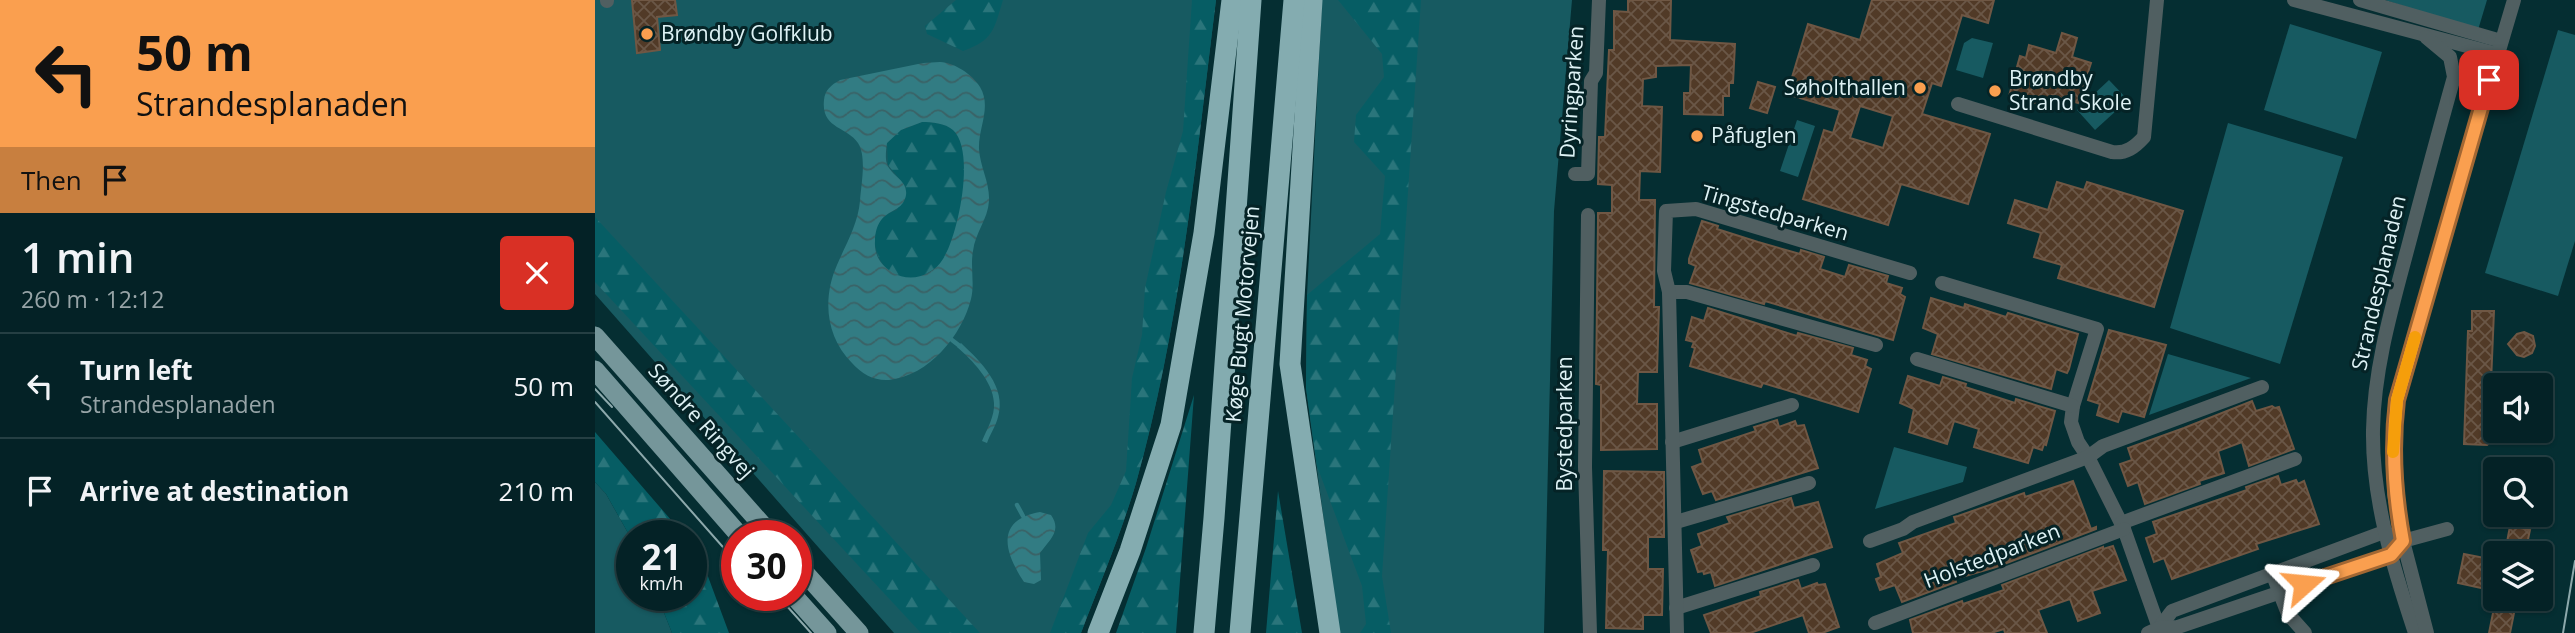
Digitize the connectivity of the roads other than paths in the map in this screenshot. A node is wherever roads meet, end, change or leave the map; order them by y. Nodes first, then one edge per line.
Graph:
1 (1232, 0) edge
2 (1251, 0) edge
3 (1294, 0) edge
4 (1312, 0) edge
5 (1599, 0) edge
6 (2157, 0) edge
7 (2294, 0) edge
8 (2360, 0) edge
9 (2514, 0) edge
10 (2313, 3) edge
11 (2426, 37) junction
12 (2499, 47) junction
13 (1958, 104) dead end
14 (1575, 174) dead end
15 (1588, 215) dead end
16 (1910, 273) dead end
17 (1942, 283) dead end
18 (1669, 292) junction
19 (595, 336) edge
20 (1876, 345) dead end
21 (1917, 359) dead end
22 (595, 370) edge
23 (2262, 387) dead end
24 (1792, 405) dead end
25 (2074, 406) junction
26 (1672, 442) junction
27 (2088, 457) junction
28 (2295, 459) dead end
29 (1809, 483) dead end
30 (726, 520) edge
31 (758, 520) edge
32 (1676, 523) junction
33 (2122, 526) junction
34 (2447, 529) dead end
35 (2384, 532) junction
36 (1870, 541) dead end
37 (2403, 541) junction
38 (2391, 555) junction
39 (1813, 565) dead end
40 (2272, 573) junction
41 (812, 581) edge
42 (2278, 592) junction
43 (1676, 608) junction
44 (807, 611) edge
45 (1875, 622) dead end
46 (2154, 631) edge
47 (827, 633) edge
48 (859, 633) edge
49 (1098, 633) edge
50 (1204, 633) edge
51 (1240, 633) edge
52 (1330, 633) edge
53 (1590, 633) edge
54 (1677, 633) edge
55 (2305, 633) edge
56 (2415, 633) edge
57 (2427, 633) edge

1 - 49 highway
2 - 50 highway, Køge Bugt Motorvejen
3 - 51 highway, Køge Bugt Motorvejen
4 - 52 highway
5 - 14 street, Dyringparken
6 - 13 street
7 - 10 street
8 - 12 street
9 - 12 street
10 - 11 street, Strandesplanaden
11 - 12 street, Strandesplanaden
11 - 35 street, Strandesplanaden
12 - 37 street
15 - 53 street, Bystedparken
16 - 18 street, Tingstedparken
17 - 25 street
18 - 20 street
18 - 26 street, Tingstedparken
19 - 31 main road, Søndre Ringvej
21 - 25 street
22 - 30 main road
23 - 27 street
24 - 26 street
25 - 27 street
26 - 32 street, Tingstedparken
27 - 33 street
27 - 36 street
28 - 33 street, Holstedparken
29 - 32 street
32 - 43 street, Tingstedparken
33 - 45 street, Holstedparken
33 - 46 street
34 - 37 street
35 - 37 street
35 - 38 street, Strandesplanaden
35 - 40 street
37 - 38 street
37 - 57 street
38 - 42 street
38 - 56 street, Strandesplanaden
39 - 43 street
40 - 42 street
40 - 46 street
41 - 48 main road
42 - 46 street
42 - 55 street
43 - 54 street, Tingstedparken
44 - 47 main road

